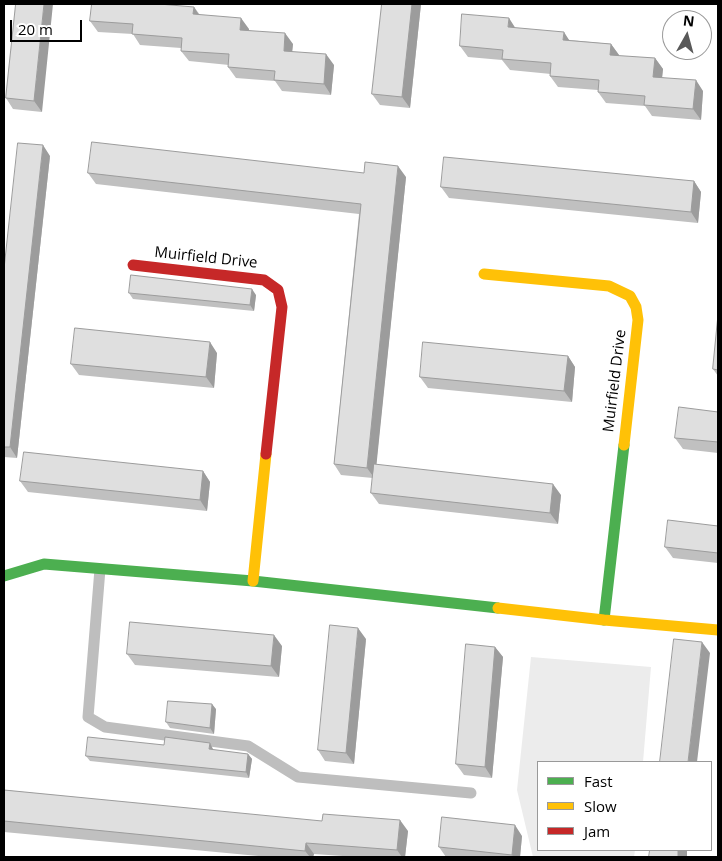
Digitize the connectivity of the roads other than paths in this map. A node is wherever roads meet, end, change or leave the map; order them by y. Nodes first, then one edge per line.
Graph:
1 (133, 265) dead end
2 (484, 274) dead end
3 (100, 569) junction
4 (4, 576) edge
5 (253, 582) junction
6 (604, 620) junction
7 (718, 630) edge
8 (471, 793) dead end

1 - 5 street, Muirfield Drive
2 - 6 street, Muirfield Drive
3 - 4 street
3 - 5 street
3 - 8 lane
5 - 6 street
6 - 7 street

